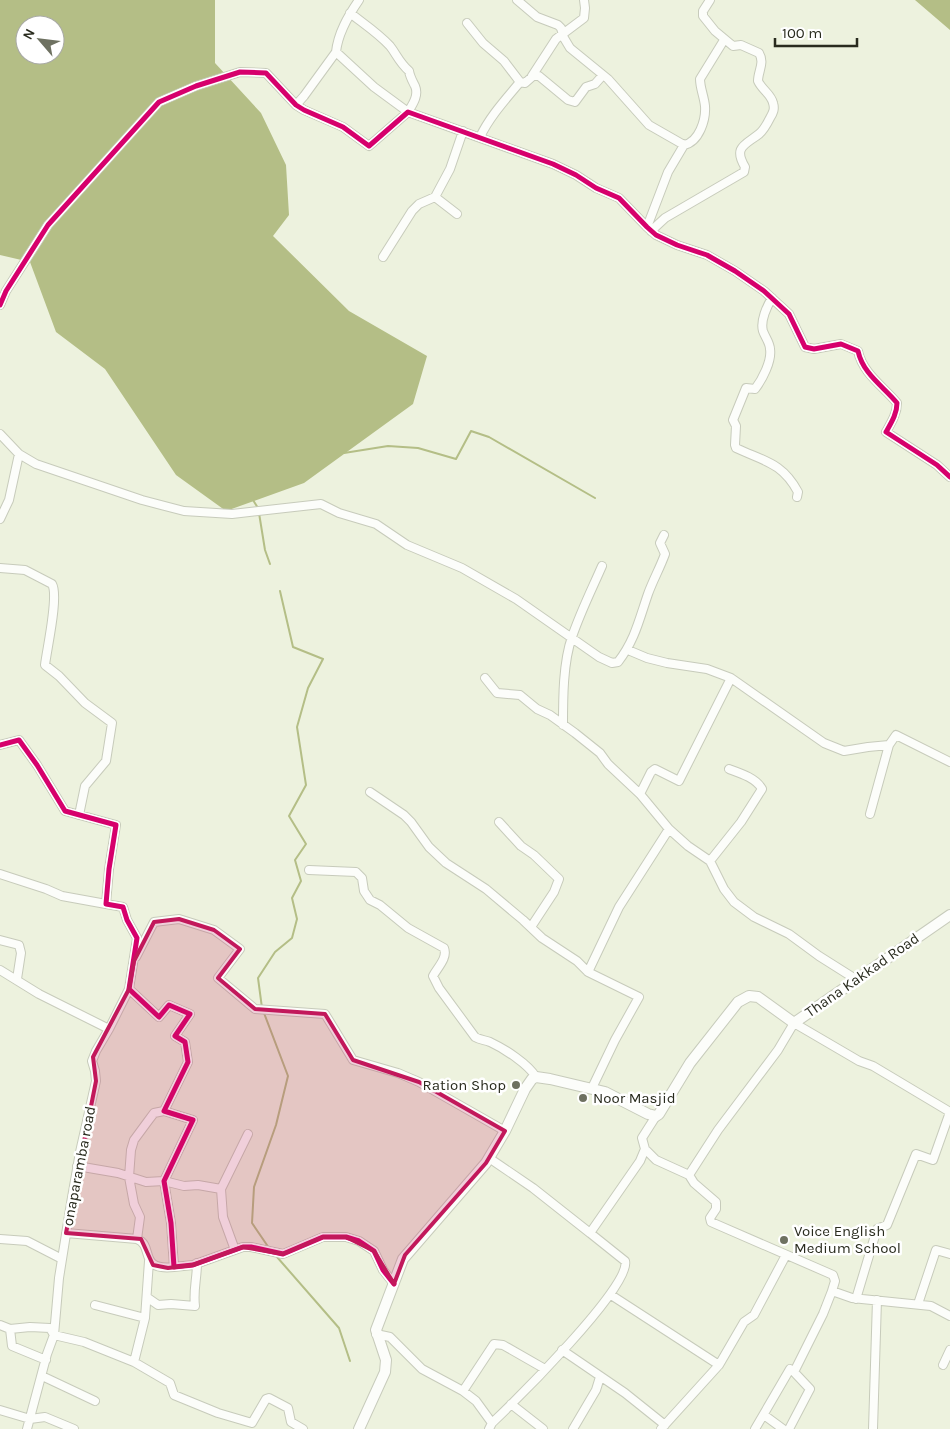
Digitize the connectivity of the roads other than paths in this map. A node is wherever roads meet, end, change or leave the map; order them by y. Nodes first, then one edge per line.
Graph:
1 (359, 0) edge
2 (517, 0) edge
3 (584, 0) edge
4 (710, 0) edge
5 (350, 13) junction
6 (467, 24) dead end
7 (562, 33) junction
8 (724, 40) junction
9 (336, 52) junction
10 (603, 75) junction
11 (532, 77) junction
12 (520, 82) junction
13 (296, 105) junction
14 (408, 112) junction
15 (464, 131) junction
16 (480, 137) junction
17 (684, 145) junction
18 (435, 197) junction
19 (457, 214) dead end
20 (649, 229) junction
21 (383, 256) dead end
22 (772, 298) junction
23 (0, 305) edge
24 (0, 434) edge
25 (19, 454) junction
26 (950, 477) edge
27 (797, 497) dead end
28 (0, 518) edge
29 (664, 534) dead end
30 (602, 566) dead end
31 (0, 568) edge
32 (571, 638) junction
33 (628, 650) junction
34 (485, 678) dead end
35 (731, 678) junction
36 (563, 725) junction
37 (0, 745) edge
38 (889, 745) junction
39 (950, 762) edge
40 (729, 769) dead end
41 (370, 792) dead end
42 (640, 794) junction
43 (78, 814) junction
44 (870, 814) dead end
45 (499, 822) dead end
46 (670, 829) junction
47 (710, 862) junction
48 (309, 870) dead end
49 (0, 874) edge
50 (106, 904) junction
51 (950, 915) edge
52 (531, 928) junction
53 (0, 940) edge
54 (134, 961) junction
55 (0, 970) edge
56 (588, 972) junction
57 (17, 980) junction
58 (857, 980) junction
59 (129, 989) junction
60 (794, 1022) junction
61 (110, 1029) junction
62 (536, 1077) junction
63 (592, 1088) junction
64 (164, 1111) junction
65 (656, 1116) junction
66 (505, 1131) junction
67 (248, 1134) dead end
68 (645, 1149) junction
69 (489, 1158) junction
70 (78, 1166) junction
71 (689, 1175) junction
72 (129, 1177) junction
73 (164, 1181) junction
74 (221, 1189) junction
75 (66, 1233) junction
76 (590, 1233) junction
77 (0, 1239) edge
78 (137, 1239) junction
79 (235, 1250) junction
80 (950, 1254) edge
81 (786, 1255) junction
82 (62, 1259) junction
83 (149, 1261) junction
84 (197, 1263) junction
85 (174, 1267) junction
86 (394, 1284) junction
87 (832, 1291) junction
88 (611, 1295) junction
89 (148, 1298) junction
90 (856, 1299) junction
91 (877, 1300) junction
92 (918, 1304) junction
93 (95, 1305) dead end
94 (950, 1316) edge
95 (145, 1318) junction
96 (0, 1325) edge
97 (10, 1329) junction
98 (376, 1334) junction
99 (54, 1335) junction
100 (562, 1350) junction
101 (950, 1350) edge
102 (46, 1360) junction
103 (134, 1362) junction
104 (719, 1365) junction
105 (943, 1365) dead end
106 (545, 1369) junction
107 (794, 1372) junction
108 (42, 1376) junction
109 (600, 1377) junction
110 (463, 1391) junction
111 (95, 1401) dead end
112 (510, 1404) junction
113 (0, 1410) edge
114 (764, 1415) junction
115 (30, 1419) junction
116 (250, 1426) edge
117 (490, 1426) edge
118 (663, 1427) edge
119 (28, 1429) edge
120 (74, 1429) edge
121 (303, 1429) edge
122 (360, 1429) edge
123 (543, 1429) edge
124 (573, 1429) edge
125 (755, 1429) edge
126 (783, 1429) edge
127 (789, 1429) edge
128 (872, 1429) edge

1 - 5 street
2 - 7 street
3 - 7 street
4 - 8 street
5 - 9 street
5 - 14 street
6 - 12 street
7 - 10 street
7 - 11 street
8 - 17 street
8 - 20 street
9 - 13 street
9 - 14 street
10 - 11 street
10 - 17 street
11 - 12 street
12 - 16 street
13 - 14 street
13 - 23 street
14 - 15 street
15 - 16 street
15 - 18 street
16 - 20 street
17 - 20 street
18 - 19 street
18 - 21 street
20 - 22 street
22 - 26 street
22 - 27 street
24 - 25 street
25 - 28 street
25 - 32 street
29 - 33 street
30 - 32 street
31 - 43 street
32 - 33 street
32 - 36 street
33 - 35 street
34 - 36 street
35 - 38 street
35 - 42 street
36 - 42 street
37 - 43 street
38 - 39 street
38 - 44 street
40 - 47 street
41 - 52 street
42 - 46 street
43 - 50 street
45 - 52 street
46 - 47 street
46 - 56 street
47 - 58 street
48 - 62 street
49 - 50 street
50 - 54 street
51 - 58 main road, Thana Kakkad Road
52 - 56 street
53 - 57 street
54 - 59 street, onaparamba road
54 - 66 street
55 - 57 street
56 - 63 street
57 - 61 street
58 - 60 main road, Thana Kakkad Road
59 - 61 street, onaparamba road
59 - 64 street
60 - 65 main road, Thana Kakkad Road
60 - 71 street
60 - 90 street
61 - 70 street, onaparamba road
62 - 63 main road
62 - 66 main road
63 - 65 main road
64 - 72 street
64 - 73 street
65 - 68 street
66 - 69 main road
67 - 74 street
68 - 71 street
68 - 76 street
69 - 76 street
69 - 86 main road
70 - 72 street
70 - 75 street, onaparamba road
71 - 81 street
72 - 73 street
72 - 78 street
73 - 74 street
73 - 85 street
74 - 79 street
75 - 78 street
75 - 82 street, onaparamba road
76 - 88 street
77 - 82 street
78 - 83 street
79 - 84 street
79 - 86 street
80 - 92 street
81 - 87 street
81 - 104 street
82 - 99 street, onaparamba road
83 - 85 street
83 - 89 street
84 - 85 street
84 - 89 street
86 - 98 main road
87 - 90 street
87 - 107 street
88 - 100 street
88 - 104 street
89 - 95 street
90 - 91 street
91 - 92 street
91 - 128 street
92 - 94 street
93 - 95 street
95 - 103 street
96 - 97 street
97 - 99 street
97 - 102 street
98 - 110 street
98 - 122 main road
99 - 102 street, onaparamba road
99 - 103 street
100 - 106 street
100 - 109 street
101 - 105 street
102 - 108 street, onaparamba road
103 - 116 street
104 - 118 street
106 - 110 street
106 - 112 street
107 - 114 street
107 - 127 street
108 - 111 street
108 - 115 street, onaparamba road
109 - 118 street
109 - 124 street
110 - 117 street
112 - 117 street
112 - 123 street
113 - 115 street
114 - 125 street
114 - 126 street
115 - 119 street, onaparamba road
115 - 120 street
116 - 121 street

